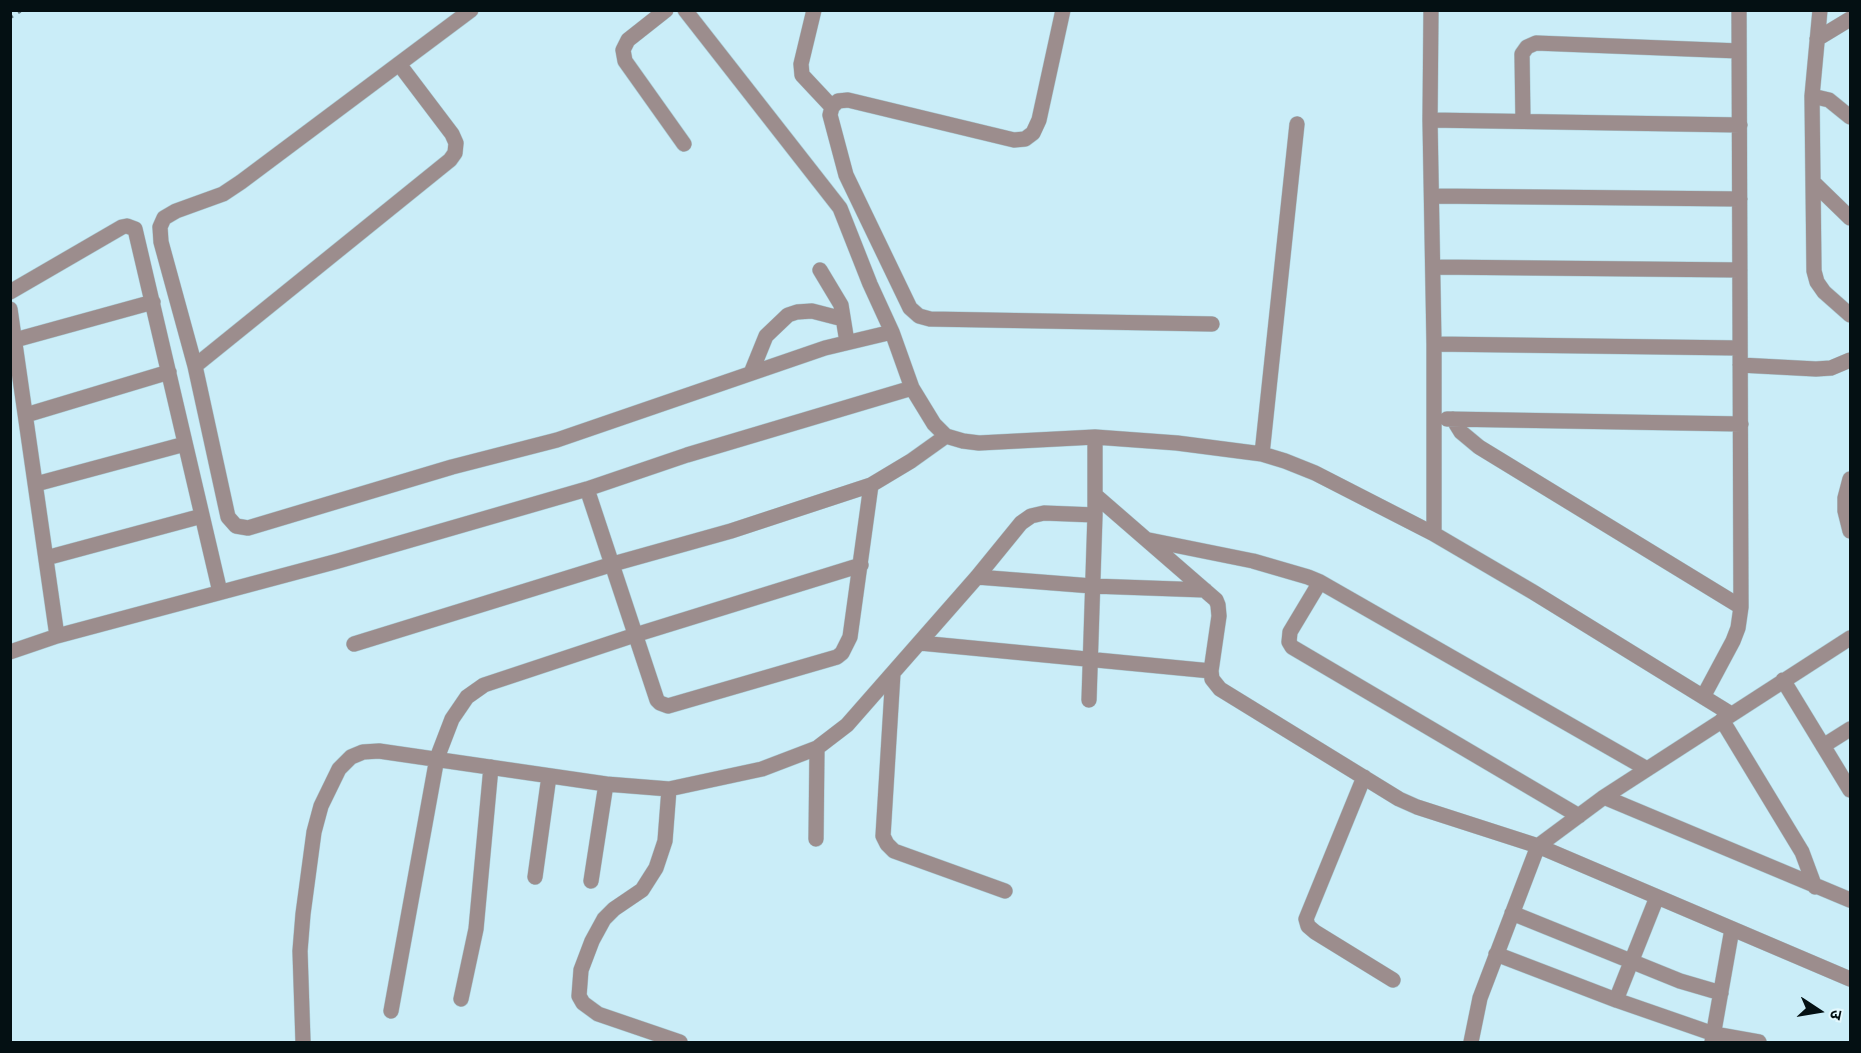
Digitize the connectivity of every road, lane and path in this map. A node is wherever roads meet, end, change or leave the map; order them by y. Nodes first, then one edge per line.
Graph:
1 (471, 10) edge
2 (666, 10) edge
3 (685, 10) edge
4 (814, 10) edge
5 (1063, 10) edge
6 (1431, 10) edge
7 (1739, 10) edge
8 (1820, 10) edge
9 (1851, 19) edge
10 (1817, 39) junction
11 (1739, 51) junction
12 (399, 64) junction
13 (1812, 96) junction
14 (832, 107) junction
15 (1851, 117) edge
16 (1430, 120) junction
17 (1523, 121) junction
18 (1297, 124) dead end
19 (1740, 125) junction
20 (684, 144) dead end
21 (1815, 184) junction
22 (1432, 196) junction
23 (1740, 199) junction
24 (1851, 218) edge
25 (1433, 267) junction
26 (820, 270) dead end
27 (1740, 270) junction
28 (10, 292) edge
29 (153, 302) junction
30 (10, 309) edge
31 (1851, 315) edge
32 (843, 319) junction
33 (1212, 324) dead end
34 (892, 332) junction
35 (15, 340) junction
36 (847, 342) junction
37 (1434, 344) junction
38 (1739, 348) junction
39 (1851, 360) edge
40 (1740, 365) junction
41 (195, 366) junction
42 (169, 372) junction
43 (751, 373) junction
44 (912, 388) junction
45 (26, 415) junction
46 (1435, 419) junction
47 (1453, 419) junction
48 (1742, 424) junction
49 (946, 436) junction
50 (185, 444) junction
51 (1095, 450) junction
52 (1262, 454) junction
53 (1851, 479) edge
54 (36, 484) junction
55 (871, 484) junction
56 (587, 489) junction
57 (1095, 495) junction
58 (1095, 515) junction
59 (202, 516) junction
60 (1851, 531) edge
61 (1434, 534) junction
62 (1149, 540) junction
63 (46, 558) junction
64 (613, 564) junction
65 (861, 565) junction
66 (977, 577) junction
67 (1320, 582) junction
68 (1092, 586) junction
69 (1205, 590) junction
70 (220, 592) junction
71 (1741, 607) junction
72 (635, 635) junction
73 (57, 636) junction
74 (1851, 638) edge
75 (920, 643) junction
76 (354, 644) dead end
77 (10, 652) edge
78 (1090, 660) junction
79 (1211, 671) junction
80 (893, 673) junction
81 (1783, 680) junction
82 (1703, 697) junction
83 (1089, 700) dead end
84 (1726, 717) junction
85 (1851, 729) edge
86 (1823, 746) junction
87 (817, 748) junction
88 (437, 758) junction
89 (491, 766) junction
90 (1647, 769) junction
91 (549, 776) junction
92 (1364, 777) junction
93 (606, 784) junction
94 (669, 789) junction
95 (1851, 790) edge
96 (1604, 797) junction
97 (1579, 816) junction
98 (816, 839) dead end
99 (1538, 846) junction
100 (535, 877) dead end
101 (591, 881) dead end
102 (1815, 886) junction
103 (1005, 891) dead end
104 (1657, 897) junction
105 (1851, 900) edge
106 (1512, 913) junction
107 (1732, 929) junction
108 (1496, 954) junction
109 (1631, 961) junction
110 (1850, 977) edge
111 (1393, 980) dead end
112 (1721, 993) junction
113 (461, 999) dead end
114 (1616, 1000) junction
115 (391, 1011) dead end
116 (1713, 1038) edge
117 (303, 1042) edge
118 (680, 1042) edge
119 (1471, 1042) edge
120 (1759, 1042) edge

1 - 12 street
2 - 20 street
3 - 34 street
4 - 14 street
5 - 14 street
6 - 16 street
7 - 11 street
8 - 10 street
9 - 10 street
10 - 13 street
11 - 17 street
11 - 19 street
12 - 41 street
12 - 41 street
13 - 15 street
13 - 21 street
14 - 33 street
16 - 17 street
16 - 22 street
17 - 19 street
18 - 52 street
19 - 23 street
21 - 24 street
21 - 31 street
22 - 23 street
22 - 25 street
23 - 27 street
25 - 27 street
25 - 37 street
26 - 32 street
27 - 38 street
28 - 29 street
29 - 35 street
29 - 42 street
30 - 35 street
32 - 36 street
32 - 43 street
34 - 36 street
34 - 44 street
35 - 45 street
36 - 43 street
37 - 38 street
37 - 46 street
38 - 40 street
39 - 40 street
40 - 48 street
41 - 43 street
42 - 45 street
42 - 50 street
44 - 49 street
44 - 56 street
45 - 54 street
46 - 47 street
46 - 61 street
47 - 48 street
47 - 71 street
48 - 71 street
49 - 51 street
49 - 55 street
50 - 54 street
50 - 59 street
51 - 52 street
51 - 57 street
52 - 61 street
53 - 60 street
54 - 63 street
55 - 64 street
55 - 65 street
56 - 64 street
56 - 70 street
57 - 58 street
57 - 62 street
58 - 66 street
58 - 68 street
59 - 63 street
59 - 70 street
61 - 82 street
62 - 67 street
62 - 69 street
63 - 73 street
64 - 72 street
64 - 76 street
65 - 72 street
65 - 72 street
66 - 68 street
66 - 75 street
67 - 90 street
67 - 97 street
68 - 69 street
68 - 78 street
69 - 79 street
70 - 73 street
71 - 82 street
72 - 88 street
73 - 77 street
74 - 81 street
75 - 78 street
75 - 80 street
78 - 79 street
78 - 83 street
79 - 92 street
80 - 87 street
80 - 103 street
81 - 84 street
81 - 86 street
82 - 84 street
84 - 90 street
84 - 102 street
85 - 86 street
86 - 95 street
87 - 94 street
87 - 98 street
88 - 89 street
88 - 115 street
88 - 117 street
89 - 91 street
89 - 113 street
90 - 96 street
91 - 93 street
91 - 100 street
92 - 99 street
92 - 111 street
93 - 94 street
93 - 101 street
94 - 118 street
96 - 97 street
96 - 102 street
97 - 99 street
99 - 104 street
99 - 106 street
102 - 105 street
104 - 107 street
104 - 109 street
106 - 108 street
106 - 109 street
107 - 110 street
107 - 112 street
108 - 114 street
108 - 119 street
109 - 112 street
109 - 114 street
112 - 116 street
114 - 116 street
116 - 120 street

